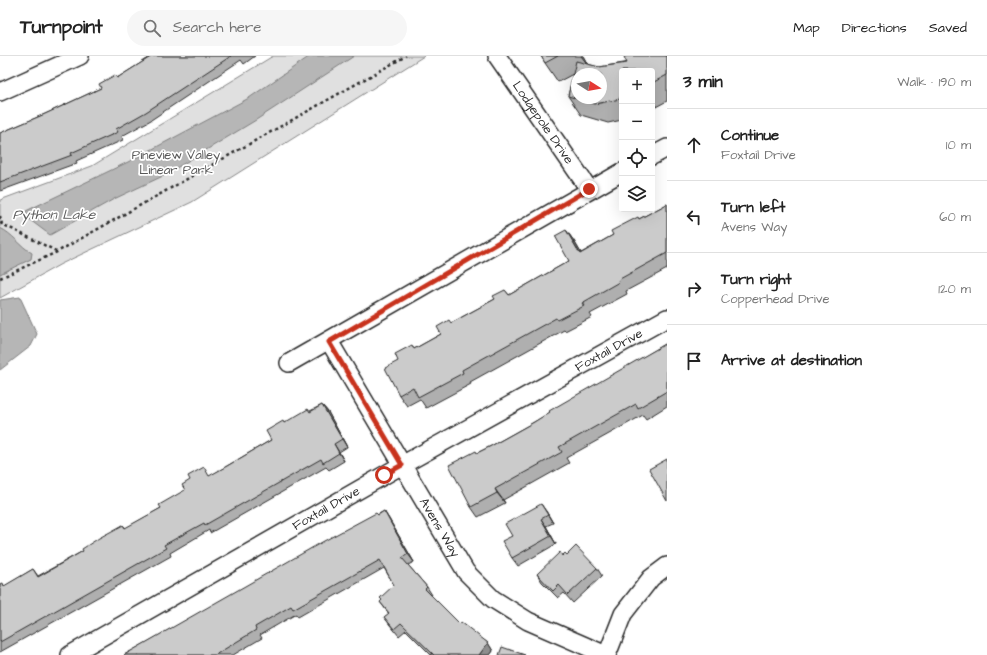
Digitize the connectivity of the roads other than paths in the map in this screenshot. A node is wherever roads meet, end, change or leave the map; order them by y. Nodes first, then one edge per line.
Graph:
1 (80, 56) edge
2 (497, 56) edge
3 (0, 92) edge
4 (667, 148) edge
5 (655, 154) edge
6 (619, 174) edge
7 (589, 189) junction
8 (667, 318) edge
9 (329, 342) junction
10 (289, 363) dead end
11 (402, 465) junction
12 (667, 566) edge
13 (70, 655) edge
14 (606, 655) edge

1 - 3 street
2 - 7 street, Lodgepole Drive
4 - 5 street
6 - 7 street
7 - 9 street
8 - 11 street, Foxtail Drive
9 - 10 street
9 - 11 street, Avens Way
11 - 13 street, Foxtail Drive
11 - 14 street, Avens Way
12 - 14 street

